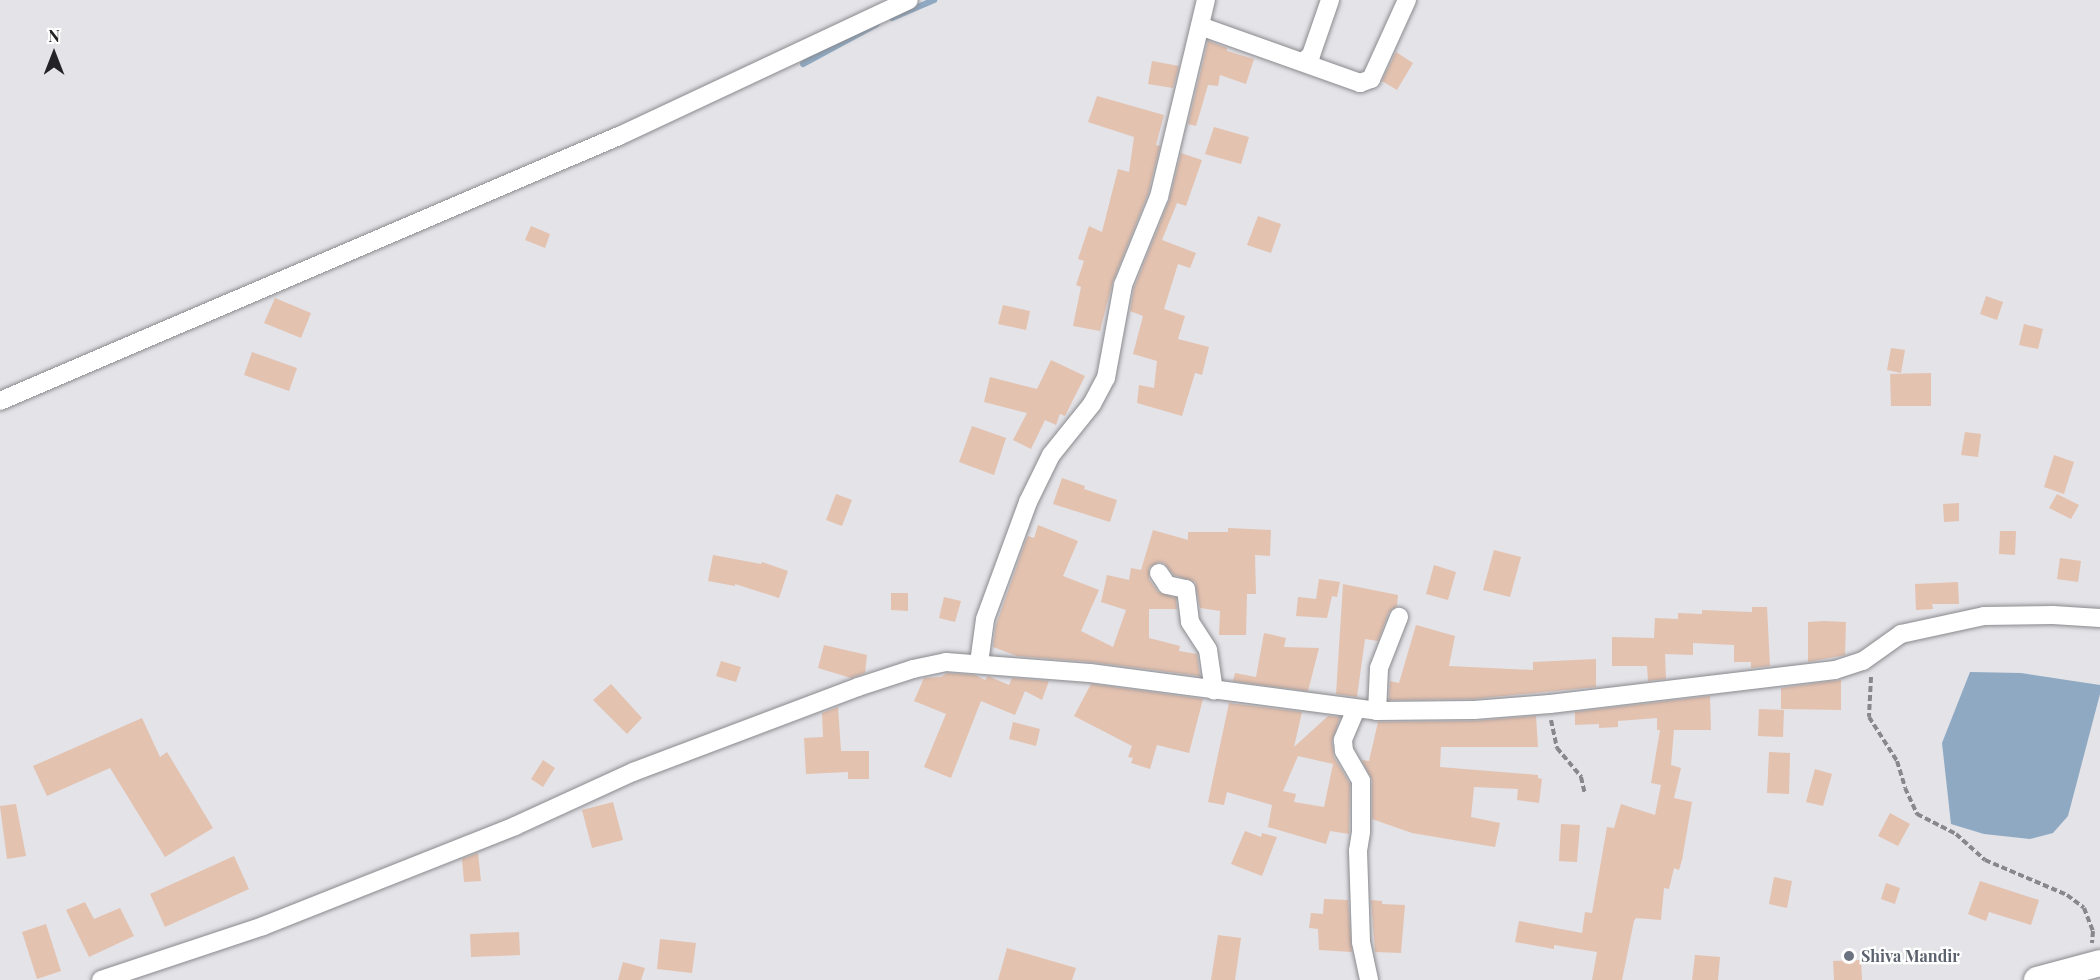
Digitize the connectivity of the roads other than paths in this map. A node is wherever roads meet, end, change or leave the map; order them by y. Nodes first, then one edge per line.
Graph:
1 (909, 0) edge
2 (1206, 0) edge
3 (1330, 0) edge
4 (1407, 0) edge
5 (1200, 26) junction
6 (1303, 62) junction
7 (0, 401) edge
8 (1160, 573) dead end
9 (1399, 617) dead end
10 (2100, 618) edge
11 (980, 663) junction
12 (1214, 691) junction
13 (1356, 709) junction
14 (1377, 711) junction
15 (2094, 965) edge
16 (2062, 977) edge
17 (101, 980) edge
18 (1369, 980) edge
19 (2037, 980) edge

1 - 7 street
2 - 5 street
3 - 6 street
4 - 6 street
5 - 6 street
5 - 11 street
8 - 12 street
9 - 14 street
10 - 14 street
11 - 12 street
11 - 17 street
12 - 13 street
13 - 14 street
13 - 18 street
15 - 16 main road
16 - 19 main road

